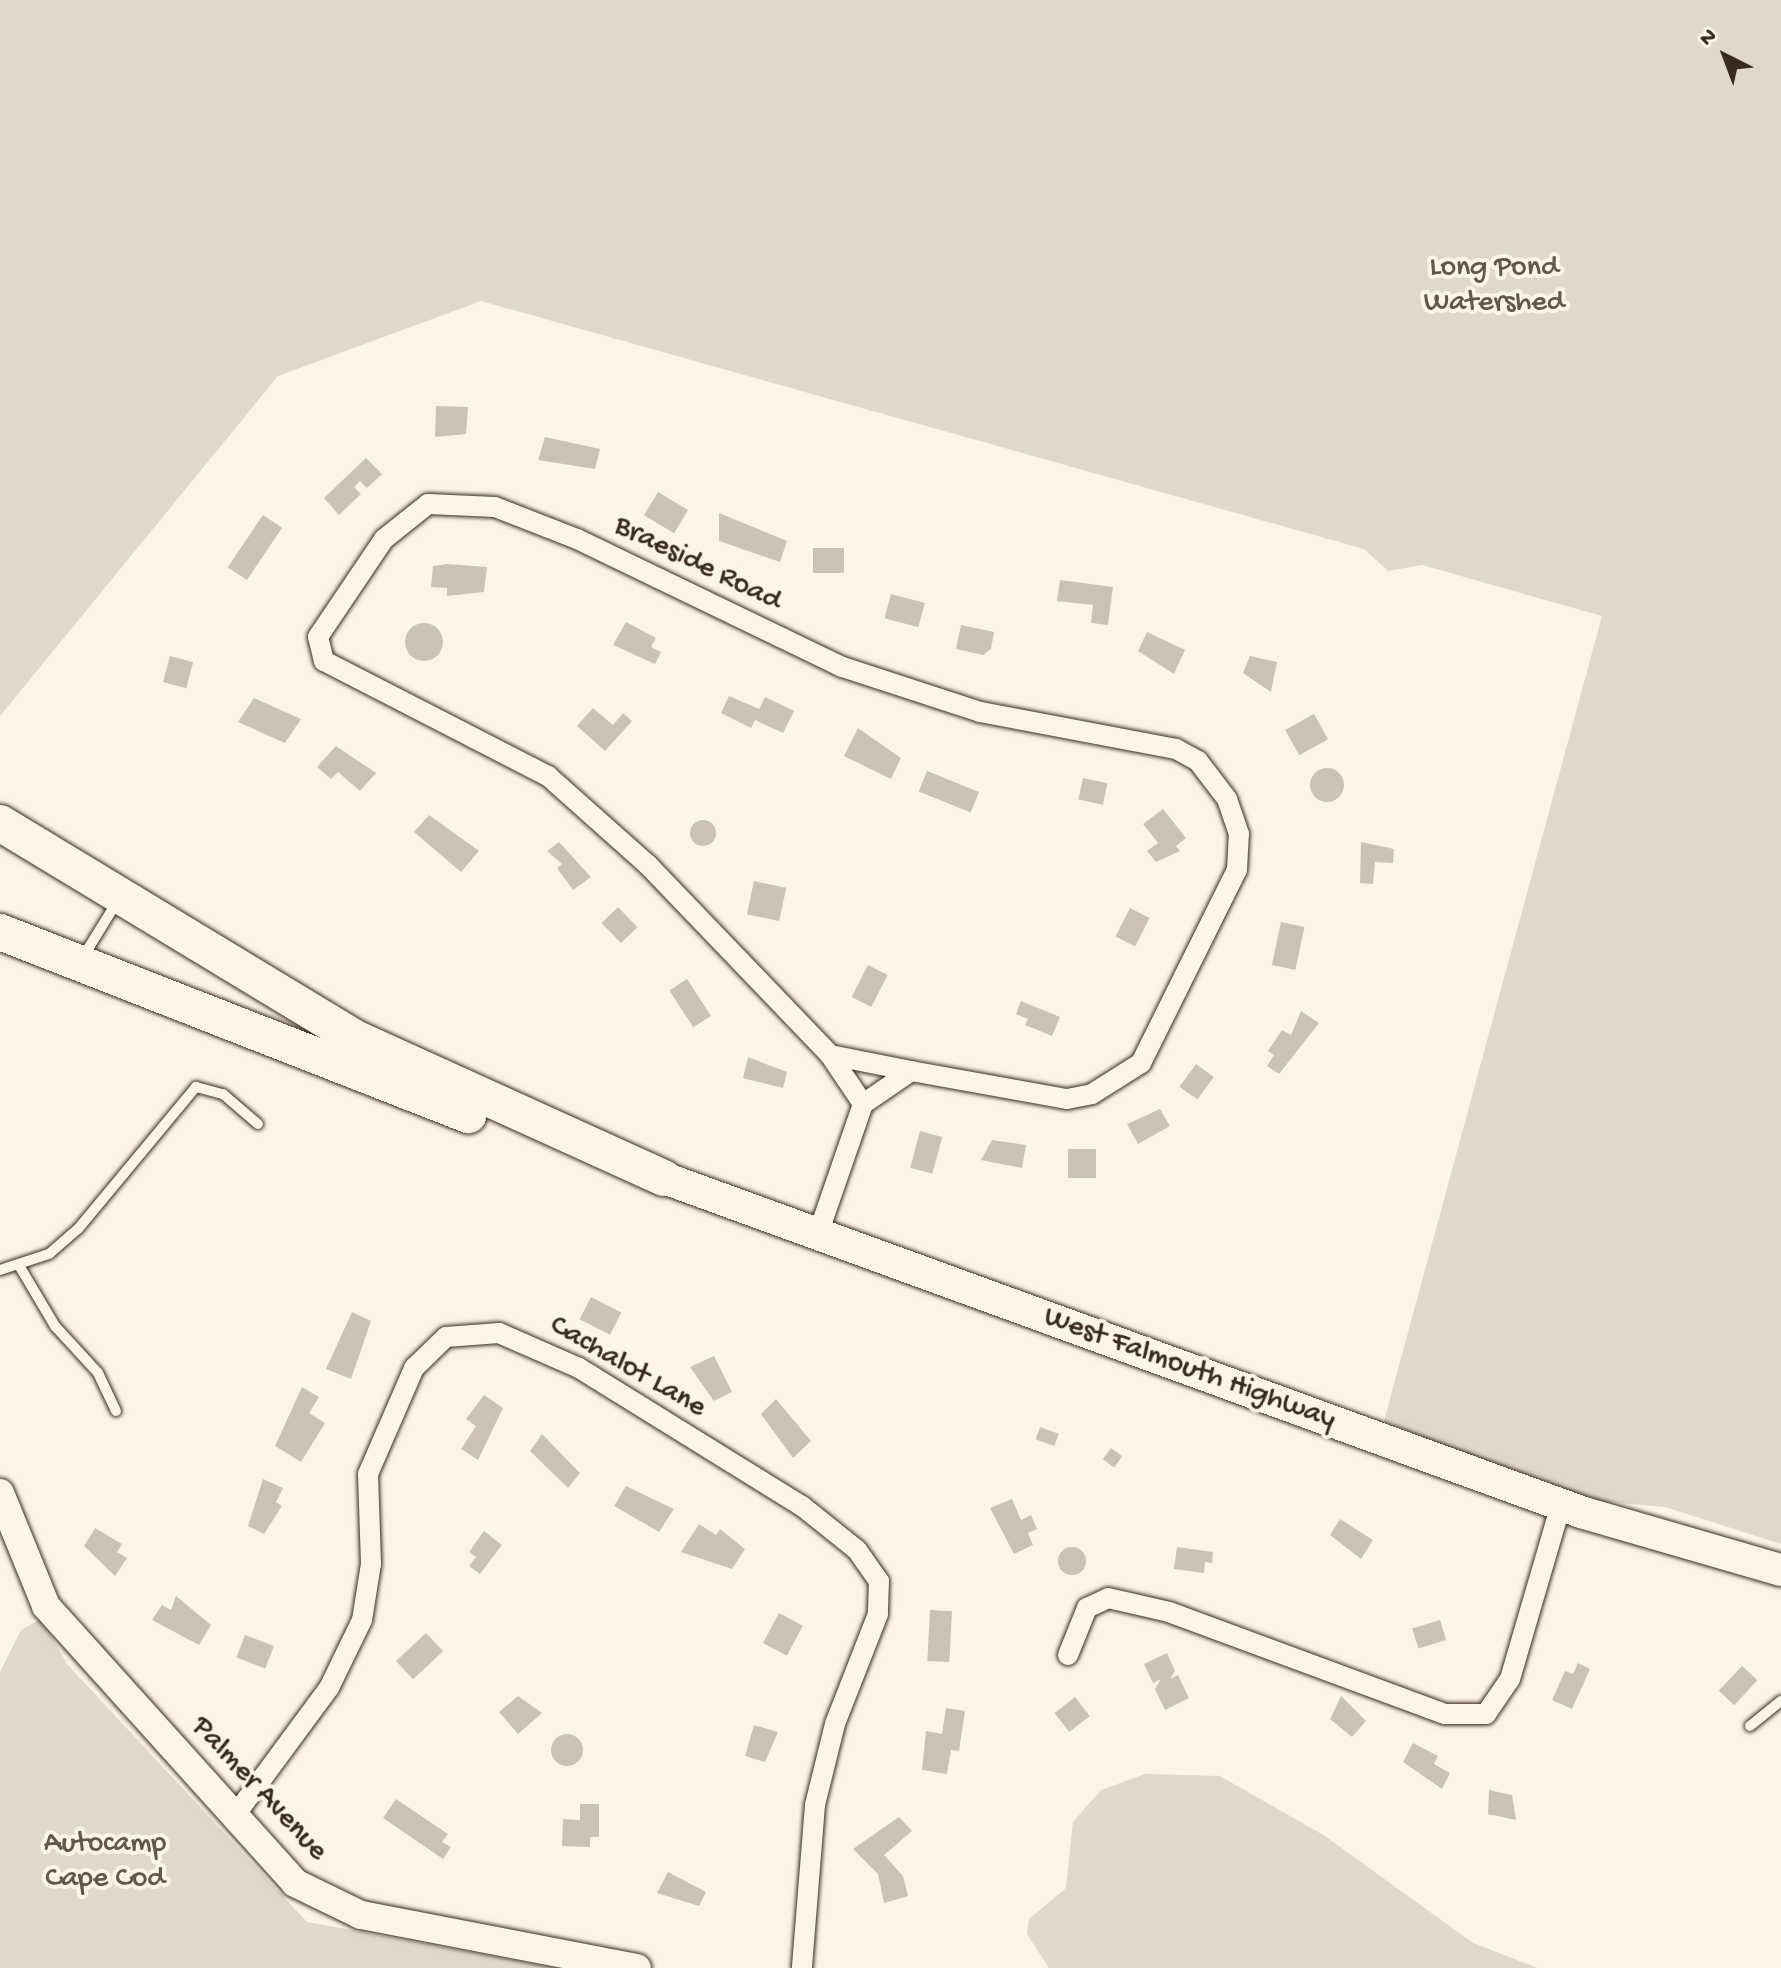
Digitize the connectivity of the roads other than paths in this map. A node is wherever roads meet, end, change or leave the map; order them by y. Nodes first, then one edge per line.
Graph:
1 (0, 823) edge
2 (121, 895) junction
3 (0, 932) edge
4 (78, 965) junction
5 (830, 1055) junction
6 (911, 1071) junction
7 (863, 1104) junction
8 (258, 1124) dead end
9 (664, 1178) junction
10 (818, 1234) junction
11 (20, 1267) junction
12 (0, 1270) edge
13 (116, 1411) dead end
14 (0, 1493) edge
15 (1561, 1505) junction
16 (1781, 1570) edge
17 (1068, 1655) dead end
18 (1781, 1701) edge
19 (1750, 1726) dead end
20 (233, 1818) junction
21 (637, 1968) edge
22 (802, 1968) edge

1 - 2 highway
2 - 4 lane
2 - 9 highway
3 - 4 highway
4 - 9 highway
5 - 6 street, Braeside Road
5 - 6 street, Braeside Road
5 - 7 street, Braeside Road
6 - 7 street
7 - 10 street
8 - 11 lane
9 - 10 highway, West Falmouth Highway
10 - 15 highway, West Falmouth Highway
11 - 12 lane
11 - 13 lane
14 - 20 main road, Palmer Avenue
15 - 16 highway, West Falmouth Highway
15 - 17 street
18 - 19 lane
20 - 21 main road, Palmer Avenue
20 - 22 street, Cachalot Lane

